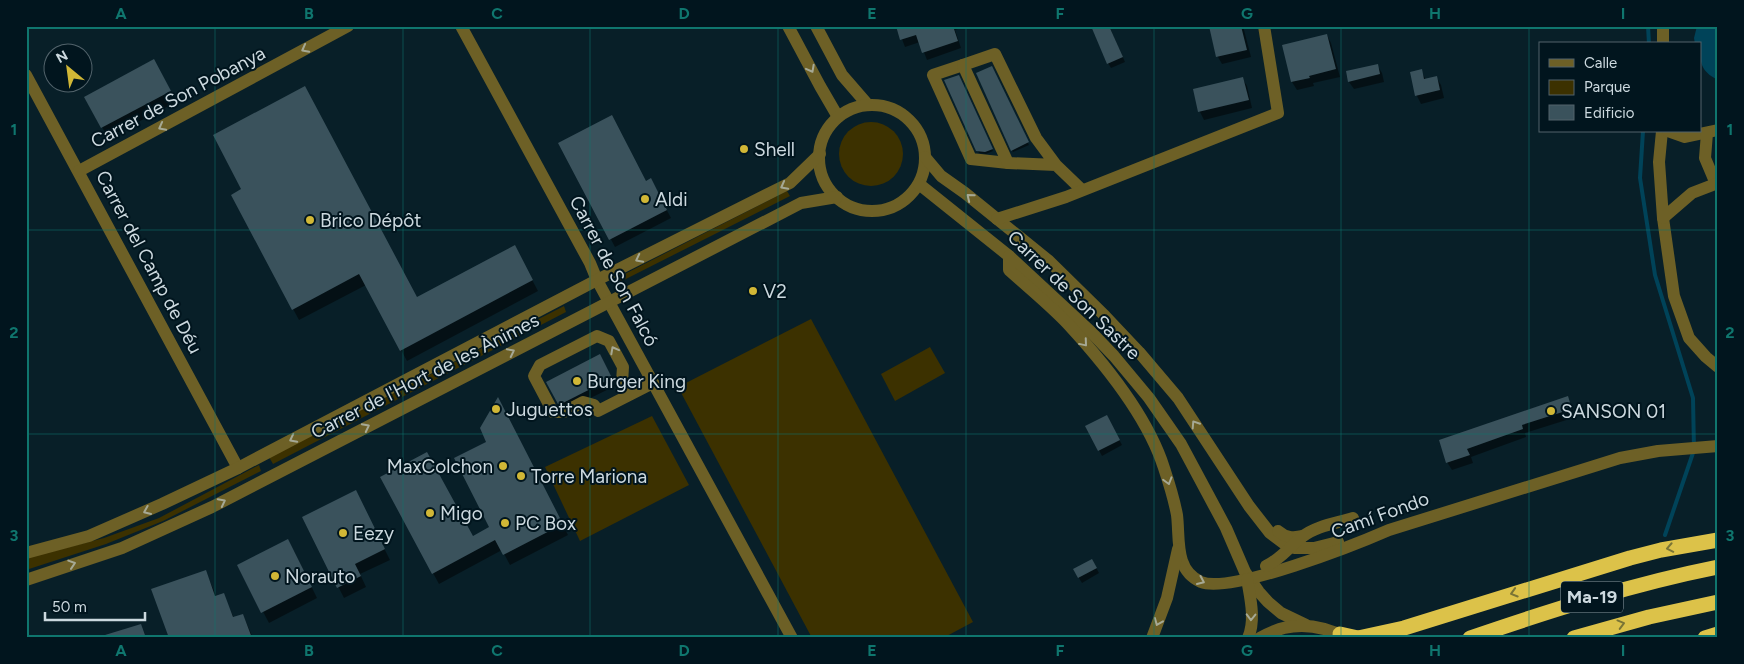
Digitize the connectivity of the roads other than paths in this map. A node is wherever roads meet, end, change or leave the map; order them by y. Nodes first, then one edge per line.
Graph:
1 (348, 26) edge
2 (461, 26) edge
3 (788, 26) edge
4 (816, 26) edge
5 (1264, 26) edge
6 (1663, 26) edge
7 (1663, 42) edge
8 (963, 65) junction
9 (26, 75) edge
10 (868, 105) junction
11 (838, 117) junction
12 (1662, 132) edge
13 (1671, 132) edge
14 (1713, 132) edge
15 (820, 154) junction
16 (926, 157) junction
17 (1008, 163) junction
18 (1056, 165) junction
19 (79, 171) junction
20 (1717, 183) edge
21 (919, 184) junction
22 (1082, 190) junction
23 (837, 197) junction
24 (1663, 218) junction
25 (997, 220) junction
26 (1009, 256) junction
27 (597, 280) junction
28 (608, 301) junction
29 (1718, 367) edge
30 (653, 382) junction
31 (629, 394) junction
32 (1718, 446) edge
33 (1214, 452) junction
34 (238, 468) junction
35 (1353, 518) dead end
36 (1389, 530) junction
37 (1270, 533) junction
38 (1303, 536) junction
39 (1718, 540) edge
40 (1179, 542) junction
41 (1291, 547) junction
42 (26, 553) edge
43 (1266, 566) junction
44 (1718, 567) edge
45 (26, 580) edge
46 (1232, 581) junction
47 (1255, 594) junction
48 (1718, 602) edge
49 (1306, 625) junction
50 (1718, 634) edge
51 (1343, 636) edge
52 (792, 638) edge
53 (1152, 638) edge
54 (1248, 638) edge
55 (1260, 638) edge
56 (1358, 638) edge
57 (1470, 638) edge
58 (1574, 638) edge
59 (1705, 638) edge

1 -> 19 street, Carrer de Son Pobanya
2 - 27 street, Carrer de Son Falcó
3 -> 11 street
4 - 10 street
5 - 22 street
6 - 7 street
8 - 17 street
8 - 17 street
8 - 18 street
9 - 19 street, Carrer del Camp de Déu
10 - 11 street
10 - 16 street
11 - 15 street
12 - 24 street
13 - 14 street
14 - 20 street
15 - 23 street
15 -> 27 street, Carrer de l'Hort de les Ànimes
16 - 21 street
25 -> 16 street
17 - 18 street
18 - 22 street
19 - 34 street, Carrer del Camp de Déu
20 - 24 street
21 - 23 street
21 - 26 street, Carrer de Son Sastre
22 - 25 street
23 - 28 street, Carrer de l'Hort de les Ànimes
24 - 29 street
33 -> 25 street
26 -> 40 street
26 - 47 street, Carrer de Son Sastre
27 - 28 street, Carrer de Son Falcó
27 -> 34 street, Carrer de l'Hort de les Ànimes
28 - 30 street, Carrer de Son Falcó
45 -> 28 street, Carrer de l'Hort de les Ànimes
30 - 31 street
30 - 52 street, Carrer de Son Falcó
31 -> 31 street
32 - 36 street, Camí Fondo
33 - 37 street
33 - 38 street
34 -> 42 street, Carrer de l'Hort de les Ànimes
35 - 38 street
36 - 41 street
36 - 46 street, Camí Fondo
37 - 41 street
37 - 43 street
38 - 41 street
39 -> 56 highway
40 -> 46 street, Camí Fondo
40 -> 53 street
41 - 43 street
43 - 46 street
44 - 57 highway, Ma-19
47 - 49 street
47 -> 54 street, Carrer de Son Sastre
58 -> 48 highway, Ma-19
49 - 51 street
49 - 55 street
50 - 59 highway
51 - 56 highway

